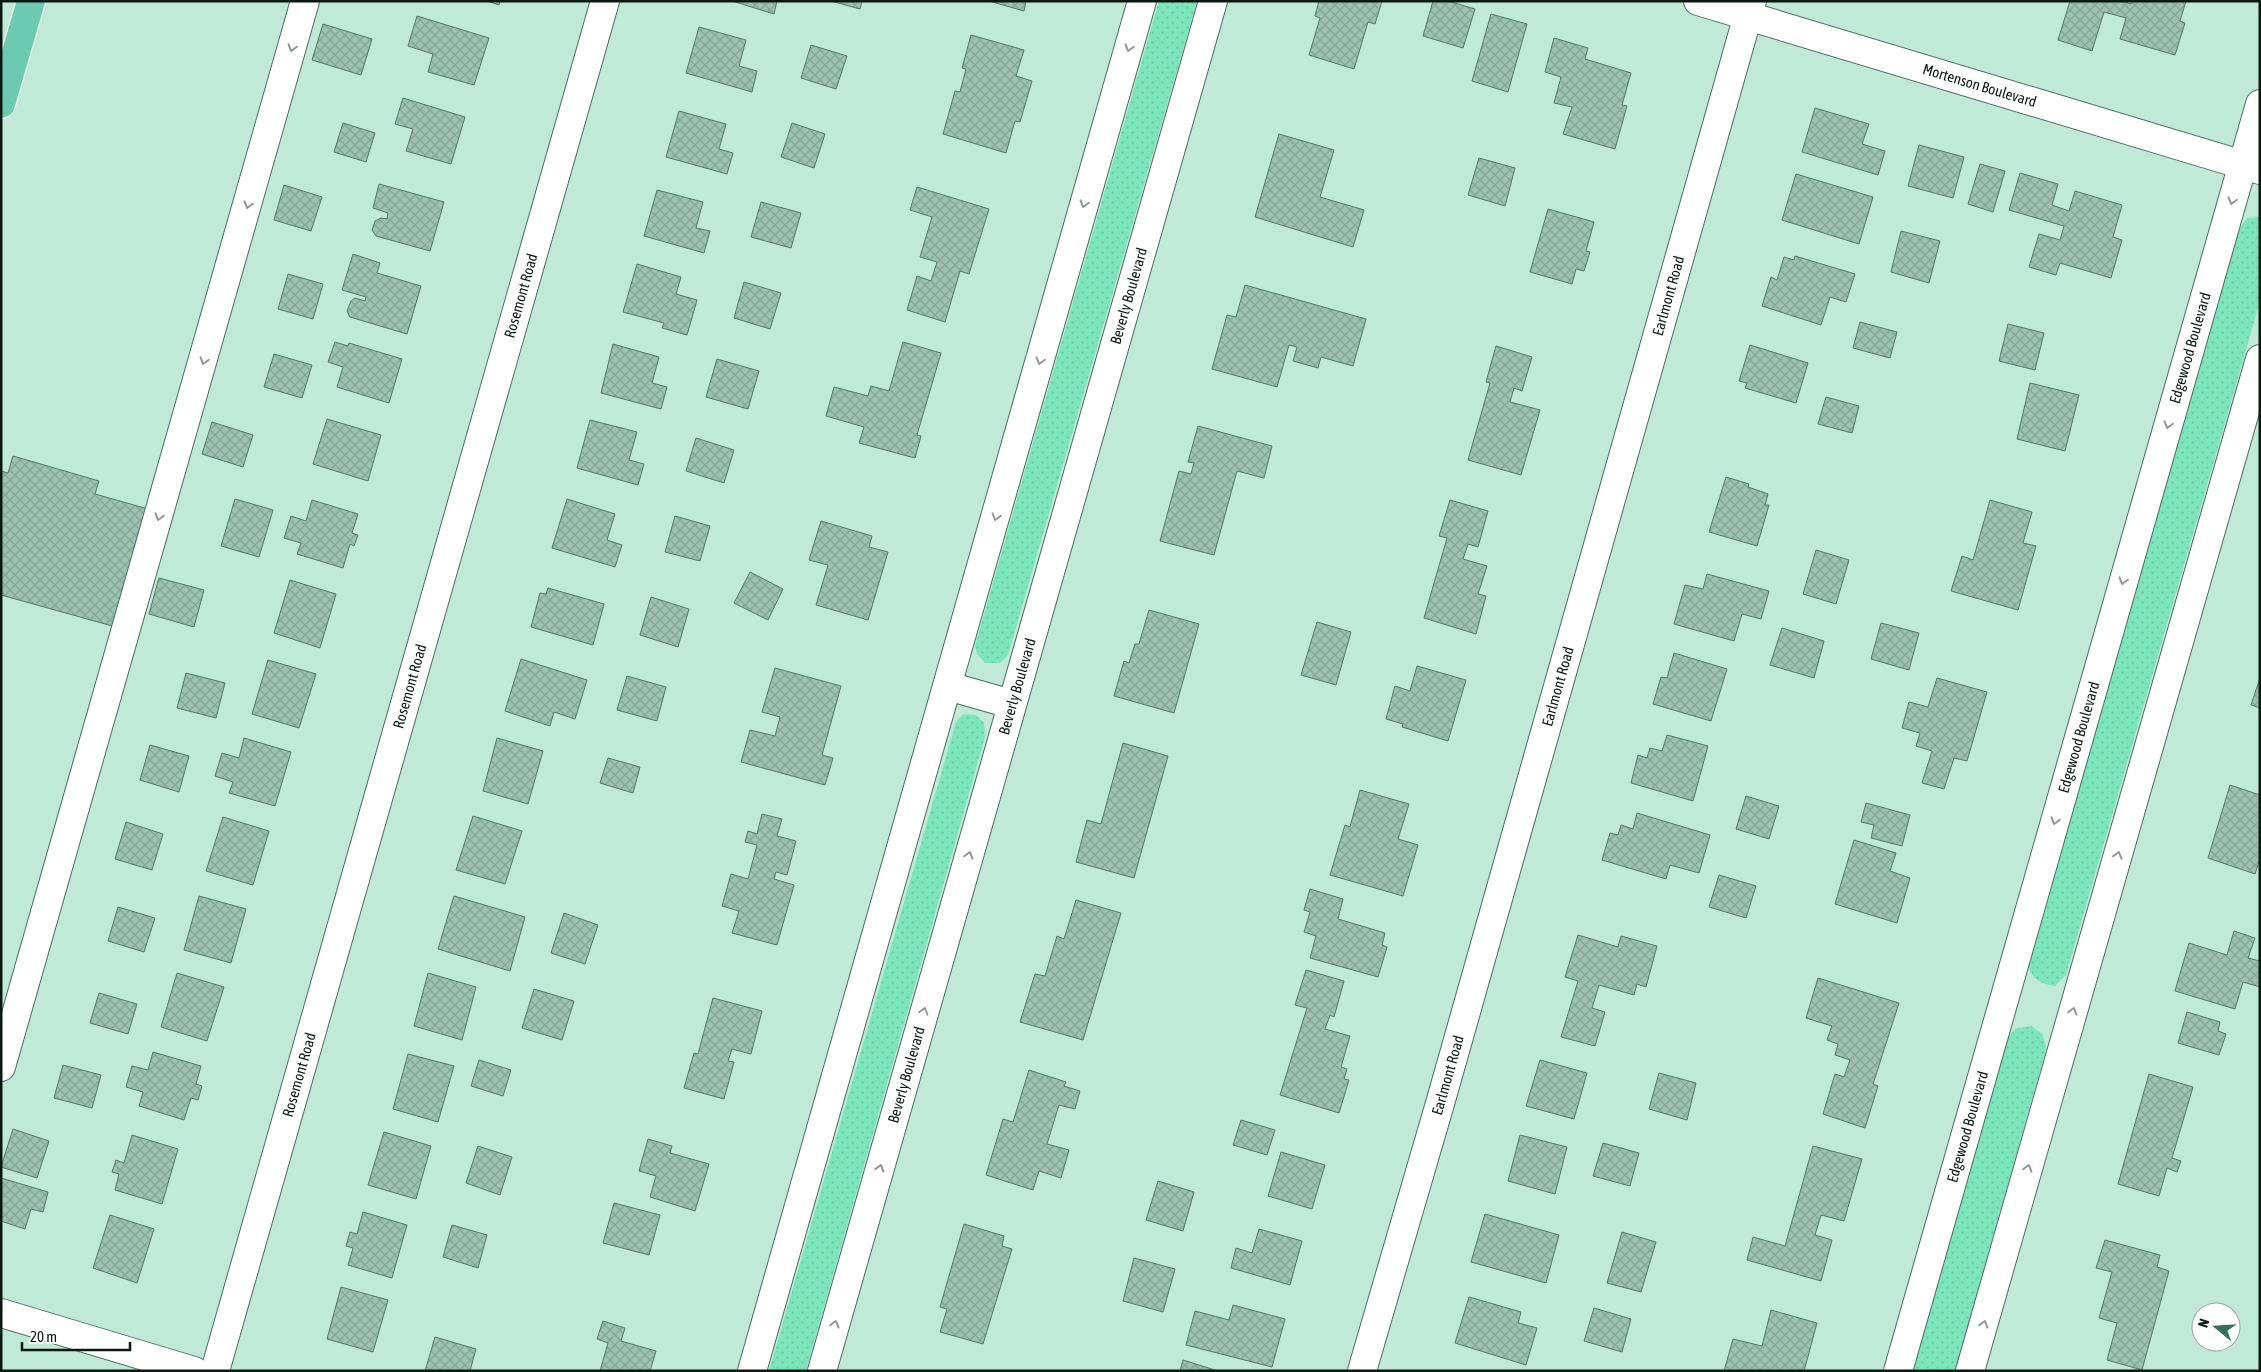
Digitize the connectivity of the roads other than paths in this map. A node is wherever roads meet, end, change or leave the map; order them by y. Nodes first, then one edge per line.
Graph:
1 (31, 1) edge
2 (306, 1) edge
3 (605, 1) edge
4 (1142, 1) edge
5 (1213, 1) edge
6 (1698, 1) edge
7 (1750, 9) edge
8 (1, 104) edge
9 (2260, 104) edge
10 (2251, 167) edge
11 (2260, 359) edge
12 (948, 686) junction
13 (1011, 704) junction
14 (1, 1066) edge
15 (1, 1313) edge
16 (194, 1371) edge
17 (215, 1371) edge
18 (752, 1371) edge
19 (822, 1371) edge
20 (1362, 1371) edge
21 (1898, 1371) edge
22 (1970, 1371) edge

1 - 8 main road
2 -> 14 street
3 - 17 street, Rosemont Road
4 -> 12 street
5 - 13 street, Beverly Boulevard
6 - 7 street, Mortenson Boulevard
7 - 10 street, Mortenson Boulevard
7 - 20 street, Earlmont Road
9 - 10 street, Edgewood Boulevard
10 -> 21 street, Edgewood Boulevard
22 -> 11 street
12 - 13 street
12 - 18 street
19 -> 13 street, Beverly Boulevard
15 - 16 street

